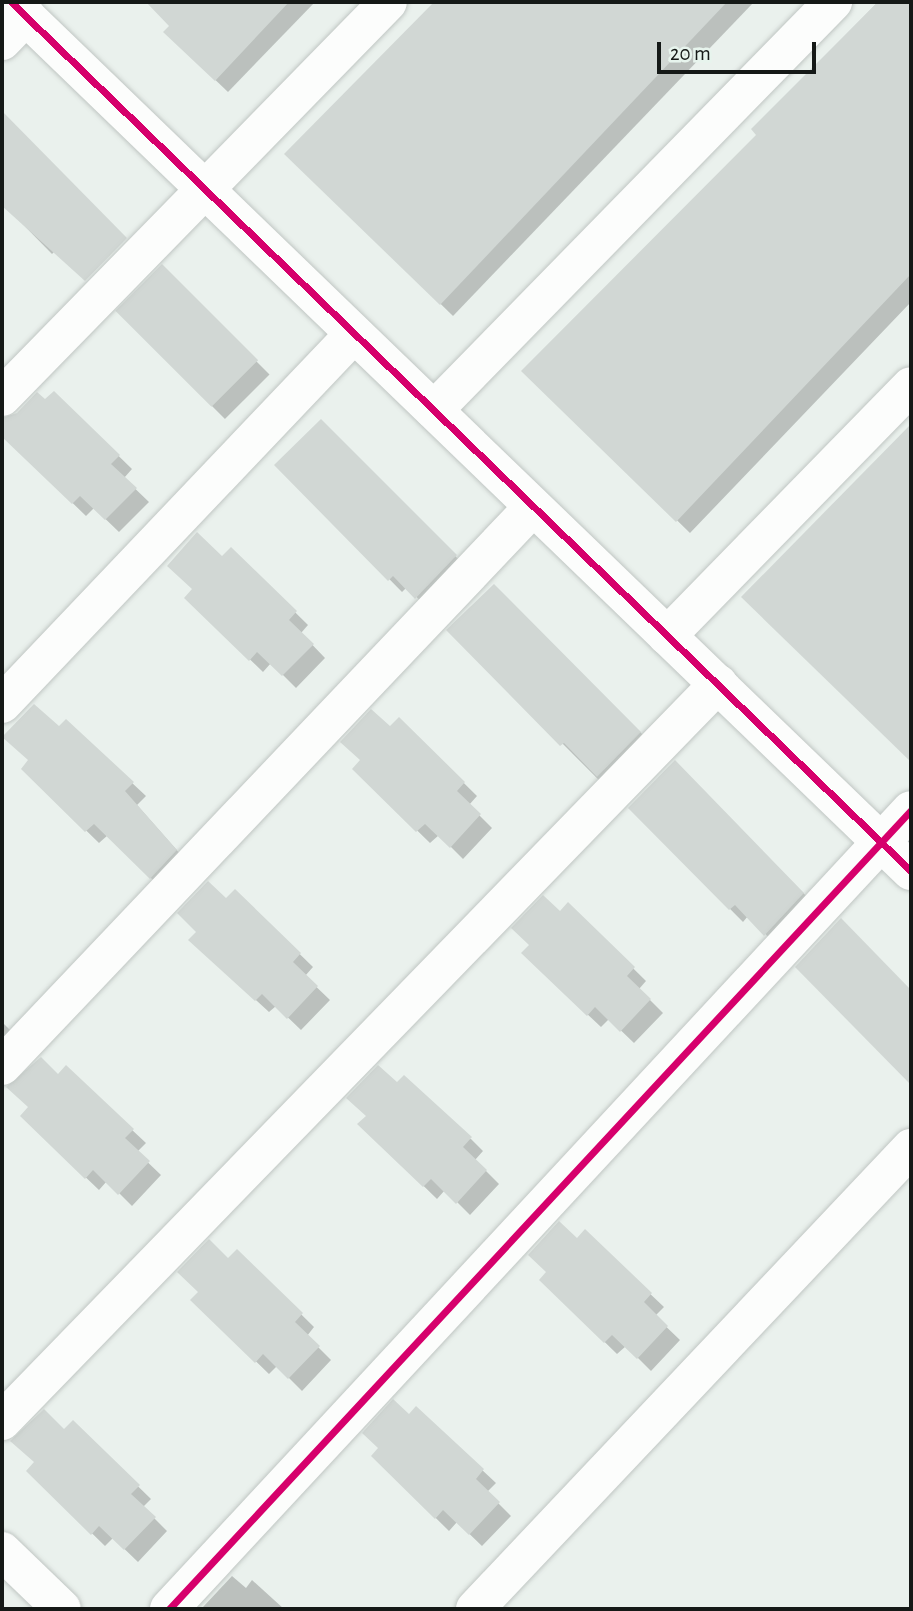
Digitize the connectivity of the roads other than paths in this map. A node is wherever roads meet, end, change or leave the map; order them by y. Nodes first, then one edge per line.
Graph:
1 (388, 2) edge
2 (833, 2) edge
3 (13, 20) edge
4 (205, 190) junction
5 (354, 334) junction
6 (911, 386) edge
7 (2, 397) edge
8 (434, 410) junction
9 (533, 507) junction
10 (667, 636) junction
11 (718, 684) junction
12 (2, 704) edge
13 (911, 810) edge
14 (880, 841) junction
15 (911, 872) edge
16 (2, 1066) edge
17 (911, 1148) edge
18 (2, 1421) edge
19 (2, 1551) edge
20 (62, 1609) edge
21 (169, 1609) edge
22 (475, 1609) edge

1 - 4 street
2 - 8 street
3 - 4 street
4 - 5 street
4 - 7 street
5 - 8 street
5 - 12 street
6 - 10 street
8 - 9 street
9 - 10 street
9 - 16 street
10 - 11 street
11 - 14 street
11 - 18 street
13 - 14 street
14 - 15 street
14 - 21 street
17 - 22 street
19 - 20 street

